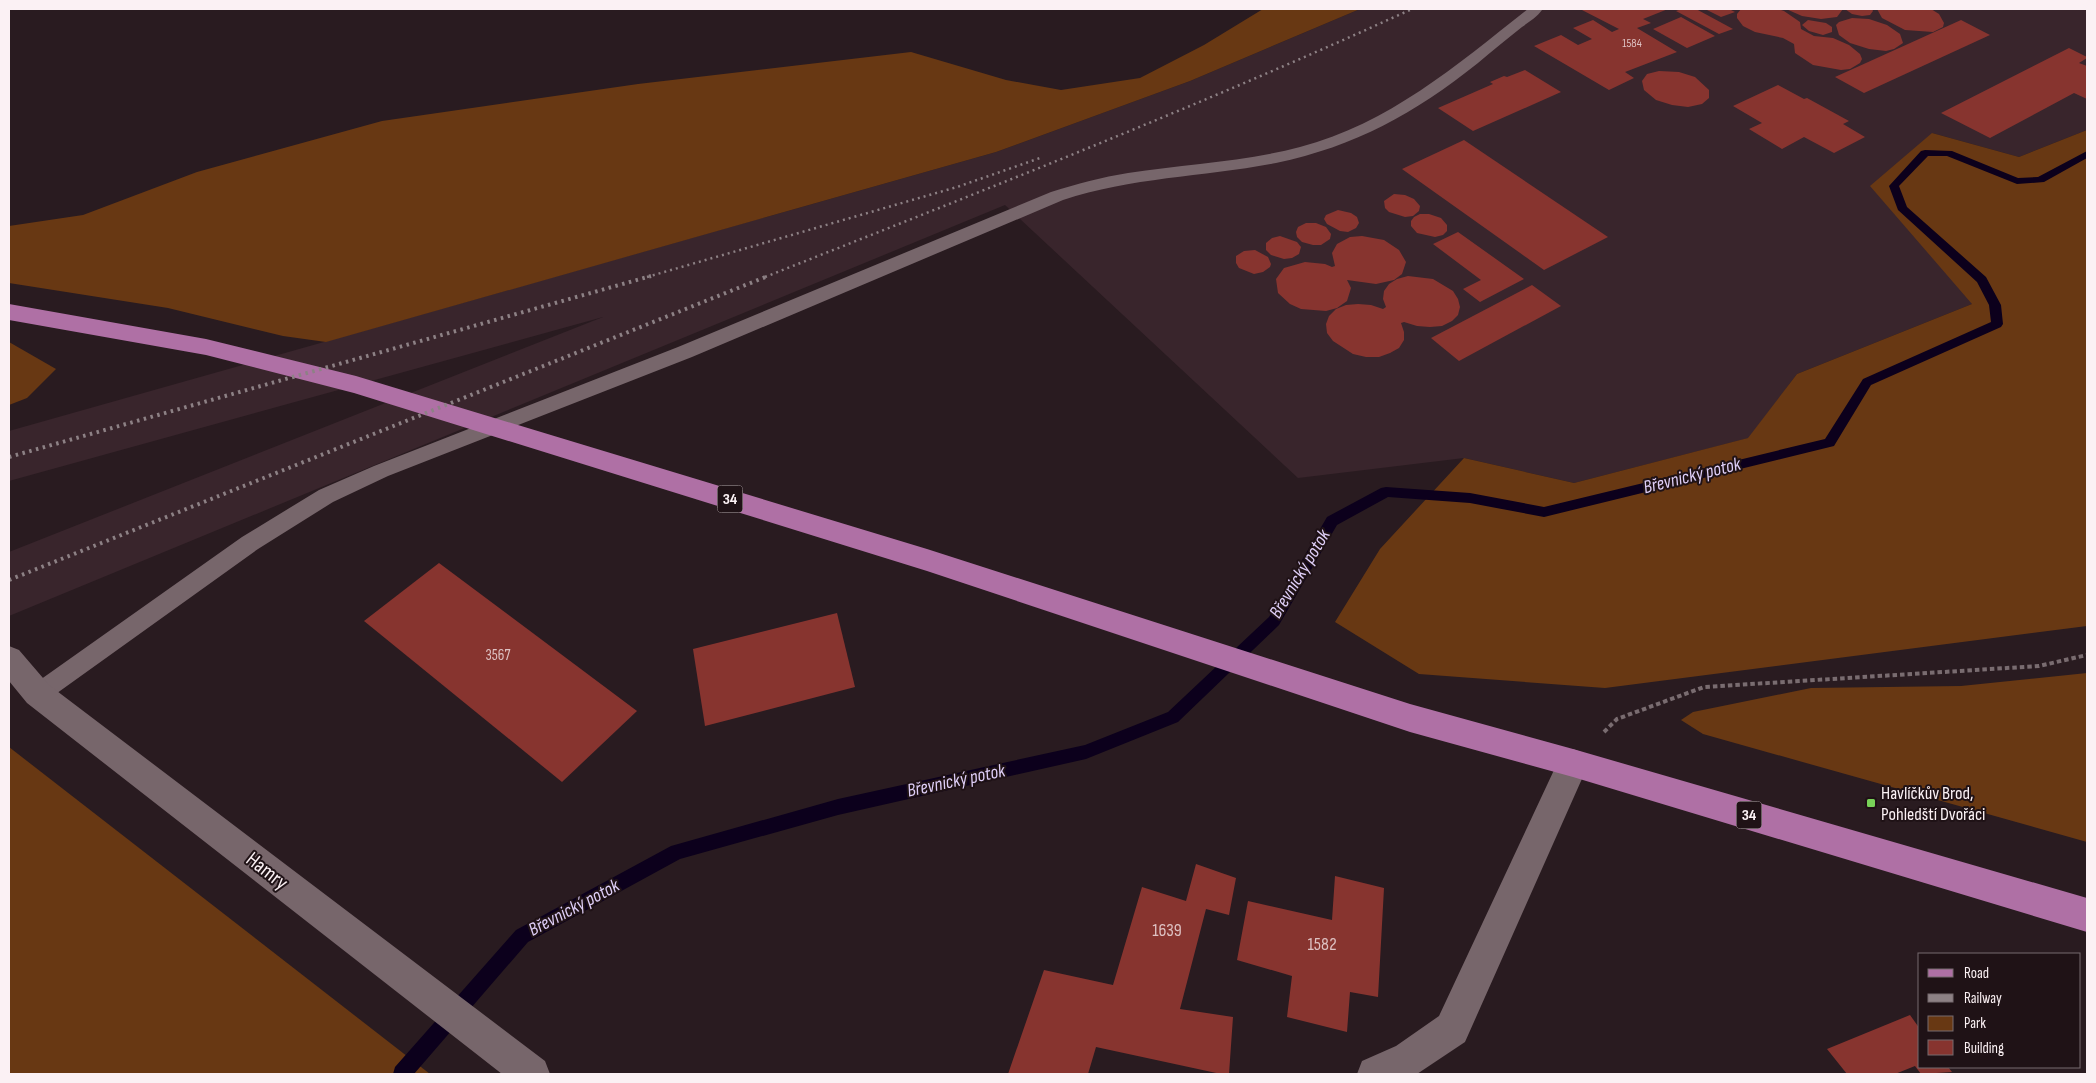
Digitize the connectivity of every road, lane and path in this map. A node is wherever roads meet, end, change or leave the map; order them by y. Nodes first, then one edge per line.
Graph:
1 (1534, 10) dead end
2 (9, 312) edge
3 (2087, 655) edge
4 (9, 659) edge
5 (38, 694) junction
6 (1574, 763) junction
7 (2087, 915) edge
8 (532, 1074) edge
9 (1376, 1074) edge

1 - 5 lane
2 - 6 main road, 34
3 - 6 path
4 - 5 street, Hamry
5 - 8 street, Hamry
6 - 7 main road, 34
6 - 9 street

